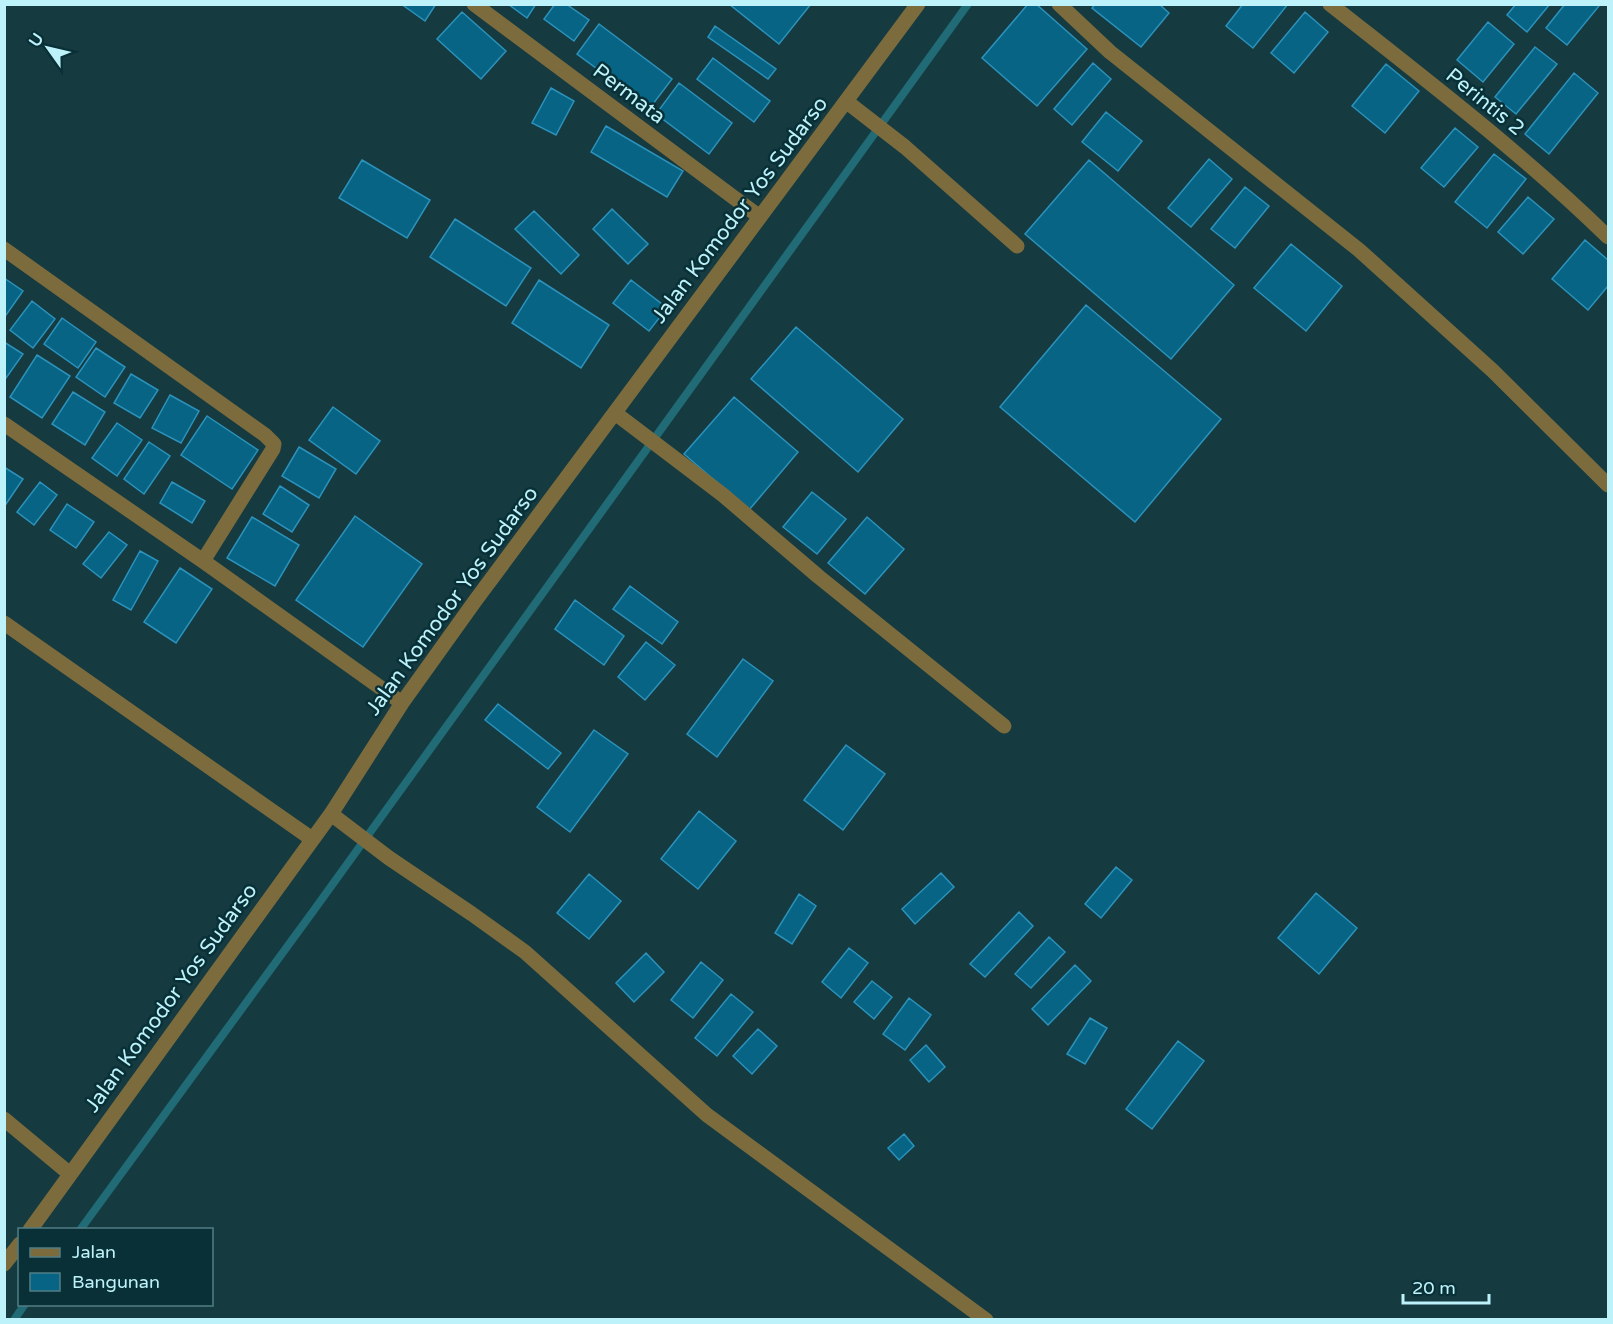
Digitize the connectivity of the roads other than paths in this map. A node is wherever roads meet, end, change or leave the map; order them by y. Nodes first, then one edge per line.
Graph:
1 (474, 4) edge
2 (918, 4) edge
3 (1059, 4) edge
4 (1330, 4) edge
5 (847, 102) junction
6 (760, 217) junction
7 (1608, 237) edge
8 (1017, 246) dead end
9 (4, 249) edge
10 (615, 413) junction
11 (4, 424) edge
12 (1608, 485) edge
13 (203, 561) junction
14 (4, 623) edge
15 (402, 703) junction
16 (1004, 726) dead end
17 (331, 814) junction
18 (312, 839) junction
19 (4, 1119) edge
20 (70, 1174) junction
21 (31, 1228) edge
22 (18, 1246) edge
23 (4, 1264) edge
24 (986, 1320) edge

1 - 6 street, Permata
2 - 5 street, Jalan Komodor Yos Sudarso
3 - 12 street
4 - 7 street, Perintis 2
5 - 6 street, Jalan Komodor Yos Sudarso
5 - 8 street
6 - 10 street, Jalan Komodor Yos Sudarso
9 - 13 street
10 - 15 street, Jalan Komodor Yos Sudarso
10 - 16 street
11 - 13 street
13 - 15 street
14 - 18 street
15 - 17 street, Jalan Komodor Yos Sudarso
17 - 18 street, Jalan Komodor Yos Sudarso
17 - 24 street
18 - 20 street, Jalan Komodor Yos Sudarso
19 - 20 street
20 - 21 street, Jalan Komodor Yos Sudarso
22 - 23 street

